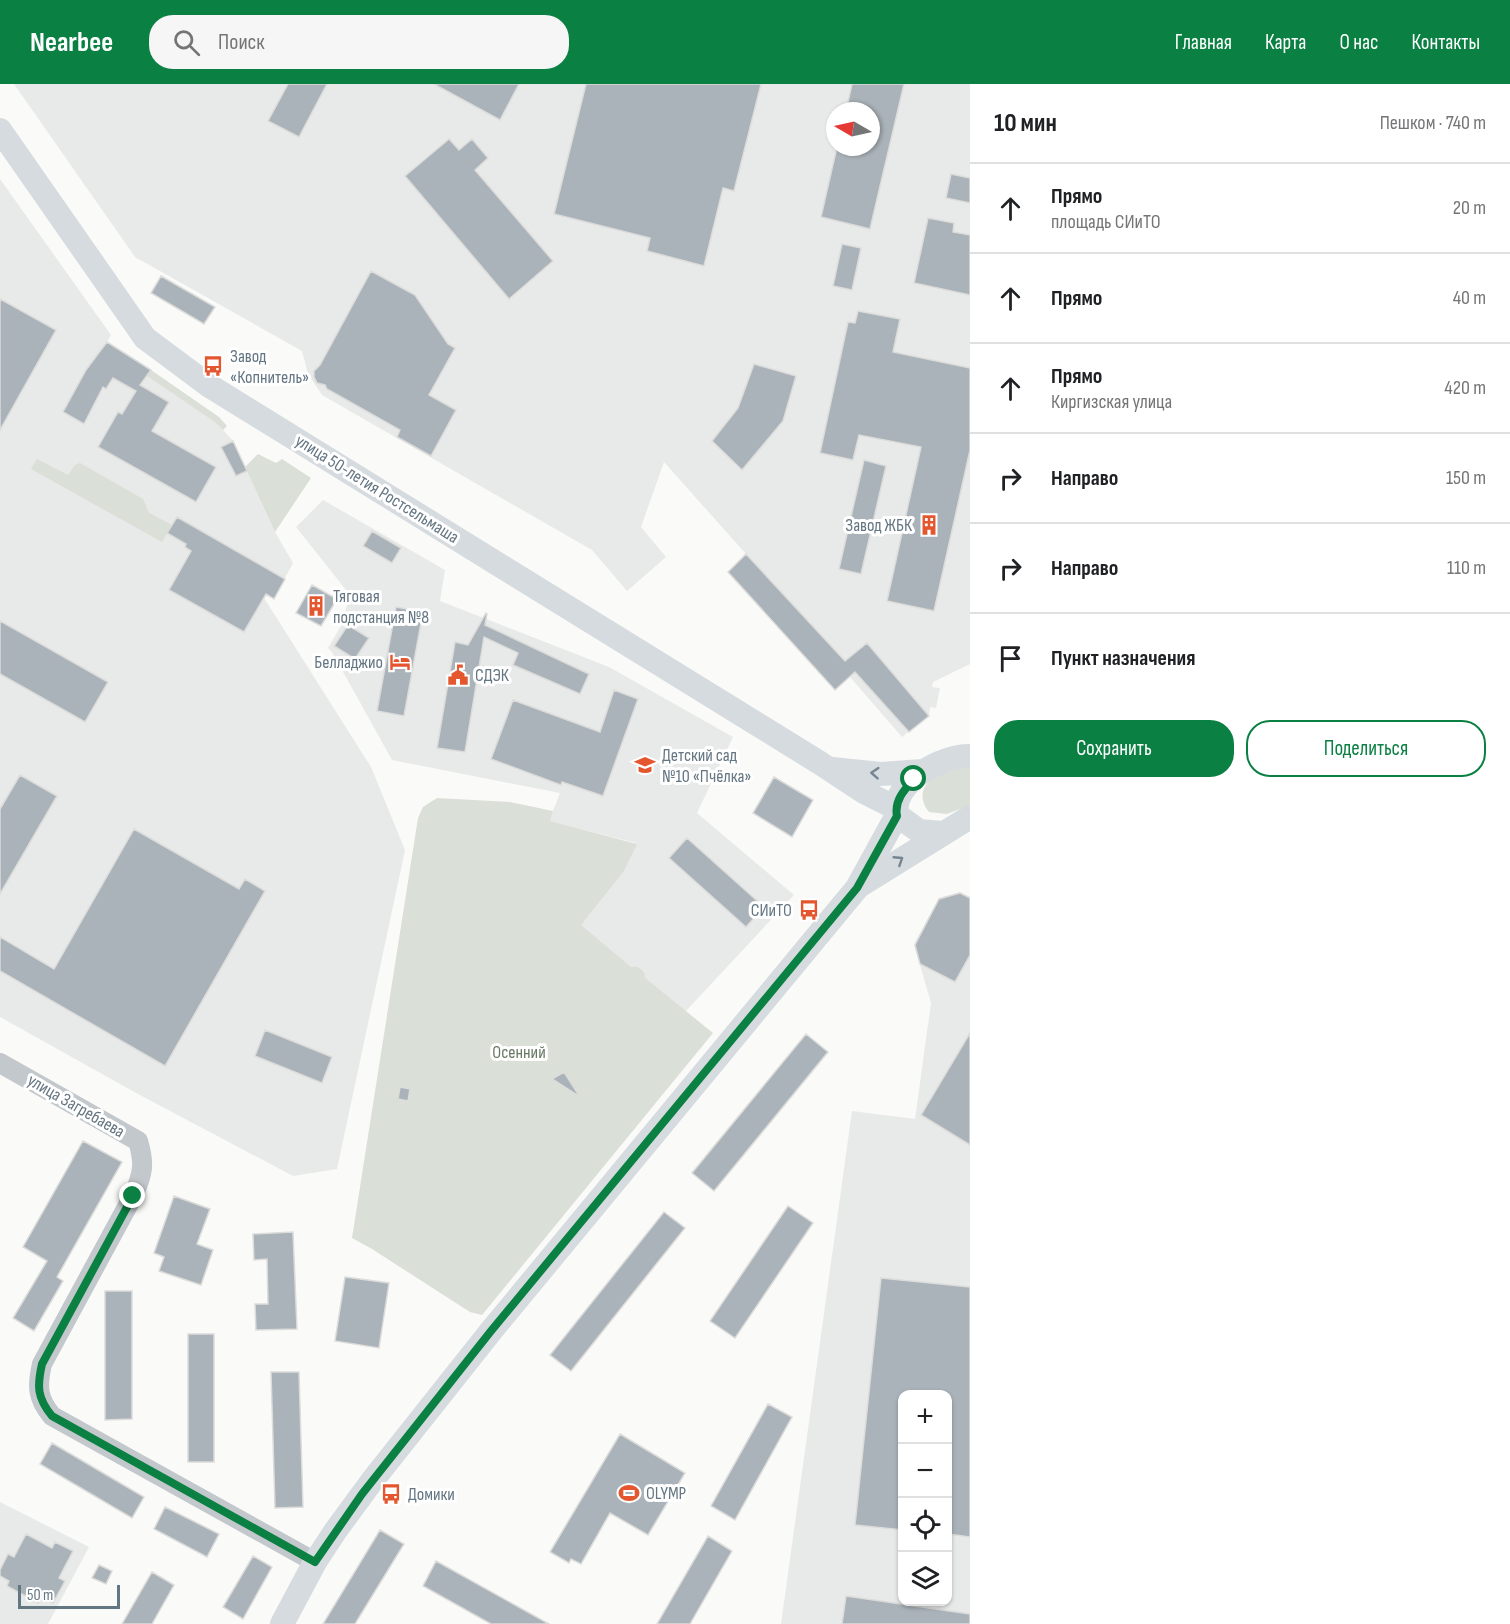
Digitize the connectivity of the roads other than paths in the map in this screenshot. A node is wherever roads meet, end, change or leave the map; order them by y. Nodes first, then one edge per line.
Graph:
1 (0, 130) edge
2 (970, 756) edge
3 (828, 768) junction
4 (922, 771) junction
5 (897, 812) junction
6 (970, 817) edge
7 (942, 833) junction
8 (857, 888) junction
9 (0, 1063) edge
10 (315, 1562) junction
11 (282, 1624) edge

1 - 3 main road, улица 50-летия Ростсельмаша
2 - 4 main road
4 -> 3 main road
3 - 5 main road, улица 50-летия Ростсельмаша
4 - 5 main road
5 - 7 main road, улица 50-летия Ростсельмаша
5 - 8 main road
6 - 7 main road
8 -> 7 main road
8 - 10 main road
9 - 10 street, улица Загребаева
10 - 11 main road

